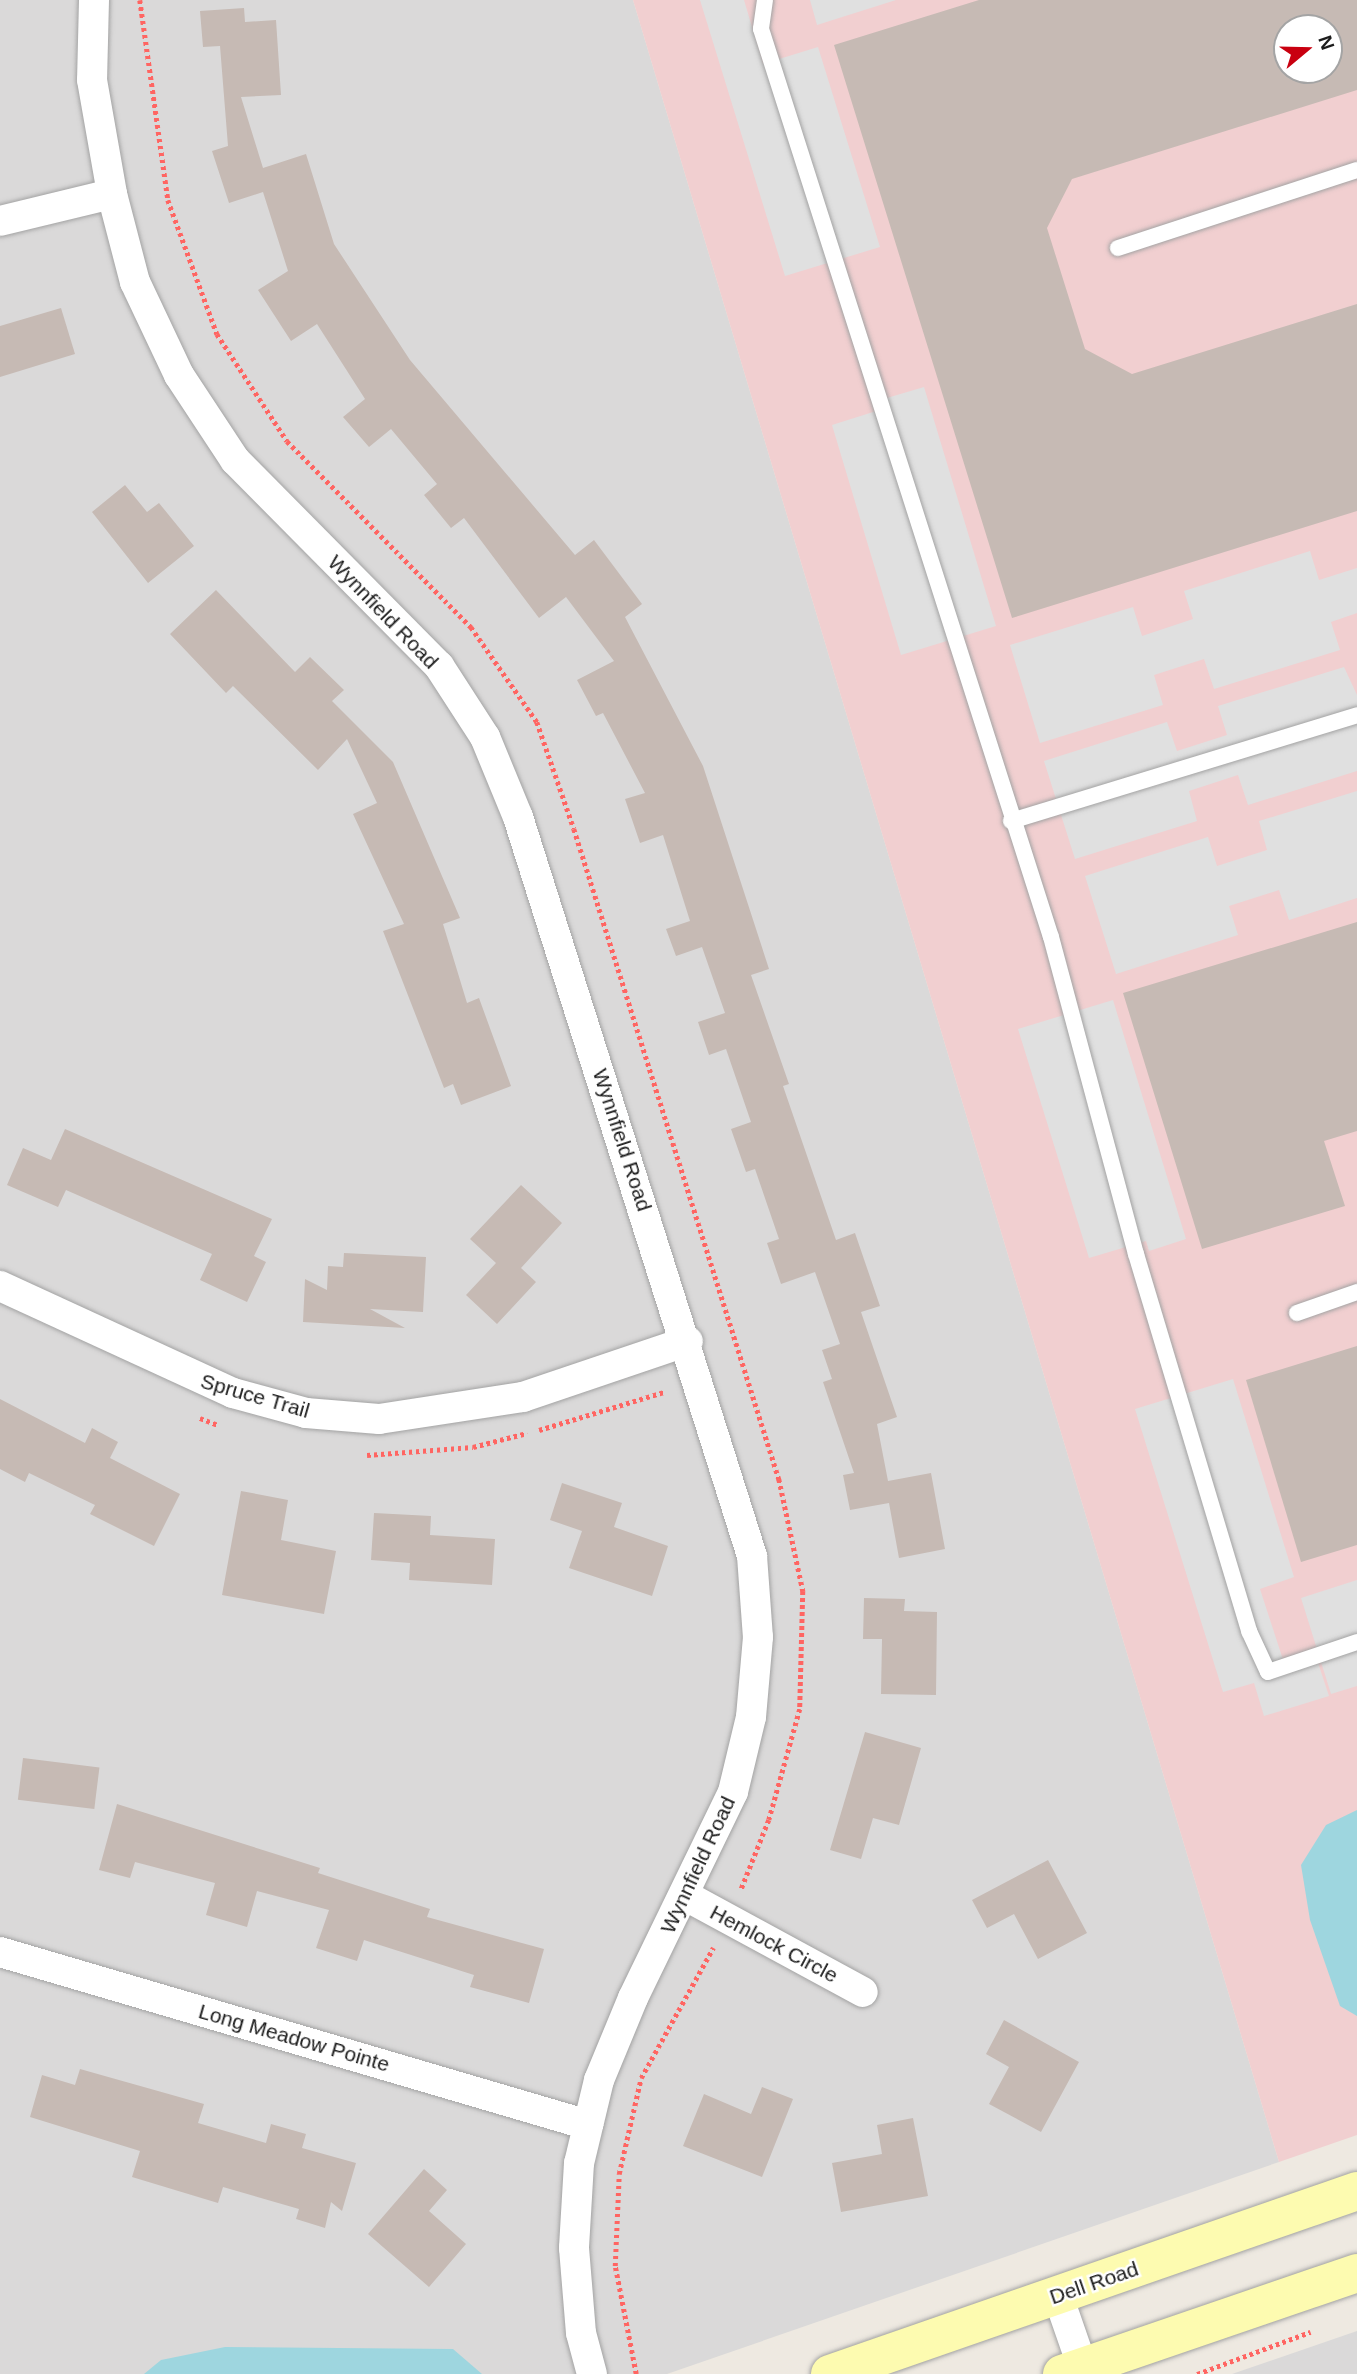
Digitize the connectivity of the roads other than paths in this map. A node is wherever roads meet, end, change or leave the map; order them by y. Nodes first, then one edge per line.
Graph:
1 (94, 0) edge
2 (765, 0) edge
3 (1357, 170) edge
4 (111, 194) junction
5 (0, 221) edge
6 (1118, 248) dead end
7 (1357, 715) edge
8 (1012, 821) junction
9 (0, 1286) edge
10 (1357, 1292) edge
11 (1297, 1313) dead end
12 (688, 1341) junction
13 (1357, 1642) edge
14 (685, 1896) junction
15 (0, 1952) edge
16 (863, 1992) dead end
17 (588, 2125) junction
18 (1357, 2191) edge
19 (1357, 2273) edge
20 (1058, 2296) junction
21 (1076, 2372) edge
22 (592, 2374) edge
23 (830, 2374) edge

1 - 4 street, Wynnfield Road
2 - 8 lane
3 - 6 lane
4 - 5 street
4 - 12 street, Wynnfield Road
7 - 8 lane
8 - 13 lane
9 - 12 street, Spruce Trail
10 - 11 lane
12 - 14 street, Wynnfield Road
14 - 16 street, Hemlock Circle
14 - 17 street, Wynnfield Road
15 - 17 street, Long Meadow Pointe
17 - 22 street, Wynnfield Road
18 - 20 main road, Dell Road
19 - 21 main road
20 - 21 street
20 - 23 main road, Dell Road

